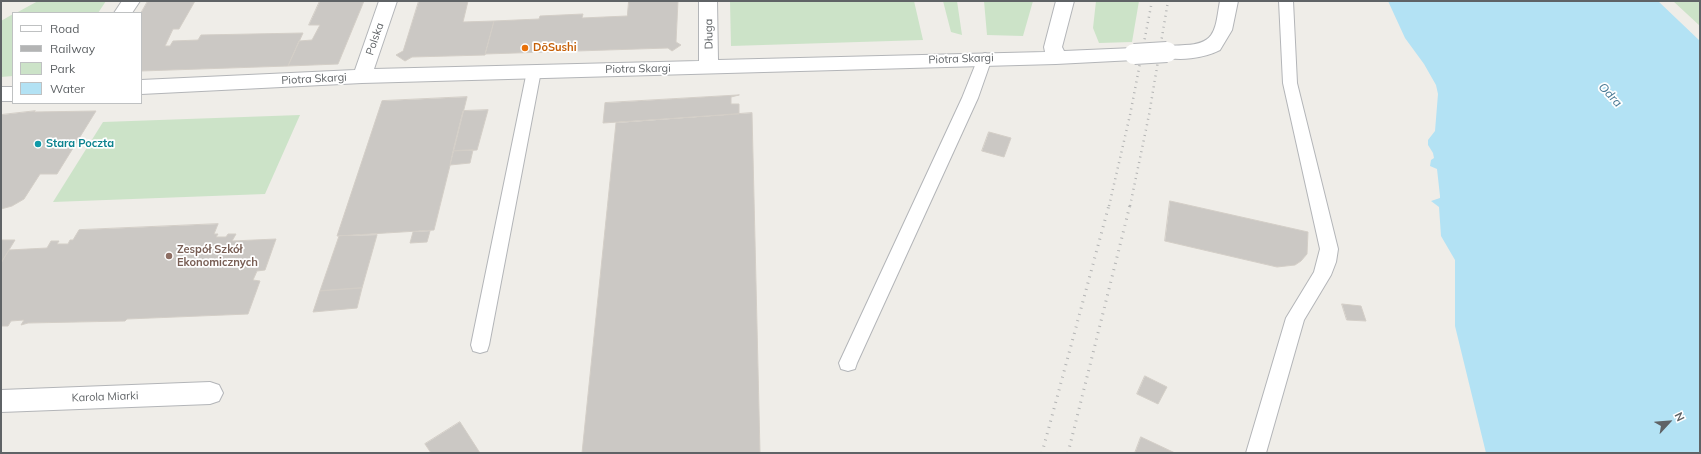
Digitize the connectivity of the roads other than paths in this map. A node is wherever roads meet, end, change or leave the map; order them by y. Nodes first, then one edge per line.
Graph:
1 (131, 1) edge
2 (388, 1) edge
3 (708, 1) edge
4 (1065, 1) edge
5 (1229, 1) edge
6 (1286, 1) edge
7 (124, 12) edge
8 (985, 58) junction
9 (1056, 58) junction
10 (709, 67) junction
11 (534, 71) junction
12 (362, 76) junction
13 (142, 87) edge
14 (1, 94) edge
15 (12, 94) edge
16 (480, 345) dead end
17 (848, 363) dead end
18 (210, 393) dead end
19 (1, 401) edge
20 (1256, 453) edge

1 - 7 street
2 - 12 street, Polska
3 - 10 street, Długa
4 - 9 street
5 - 9 street, Piotra Skargi, bridge
6 - 20 lane
8 - 9 street, Piotra Skargi
8 - 10 street, Piotra Skargi
8 - 17 lane
10 - 11 street, Piotra Skargi
11 - 12 street, Piotra Skargi
11 - 16 lane
12 - 13 street, Piotra Skargi
14 - 15 street
18 - 19 street, Karola Miarki

